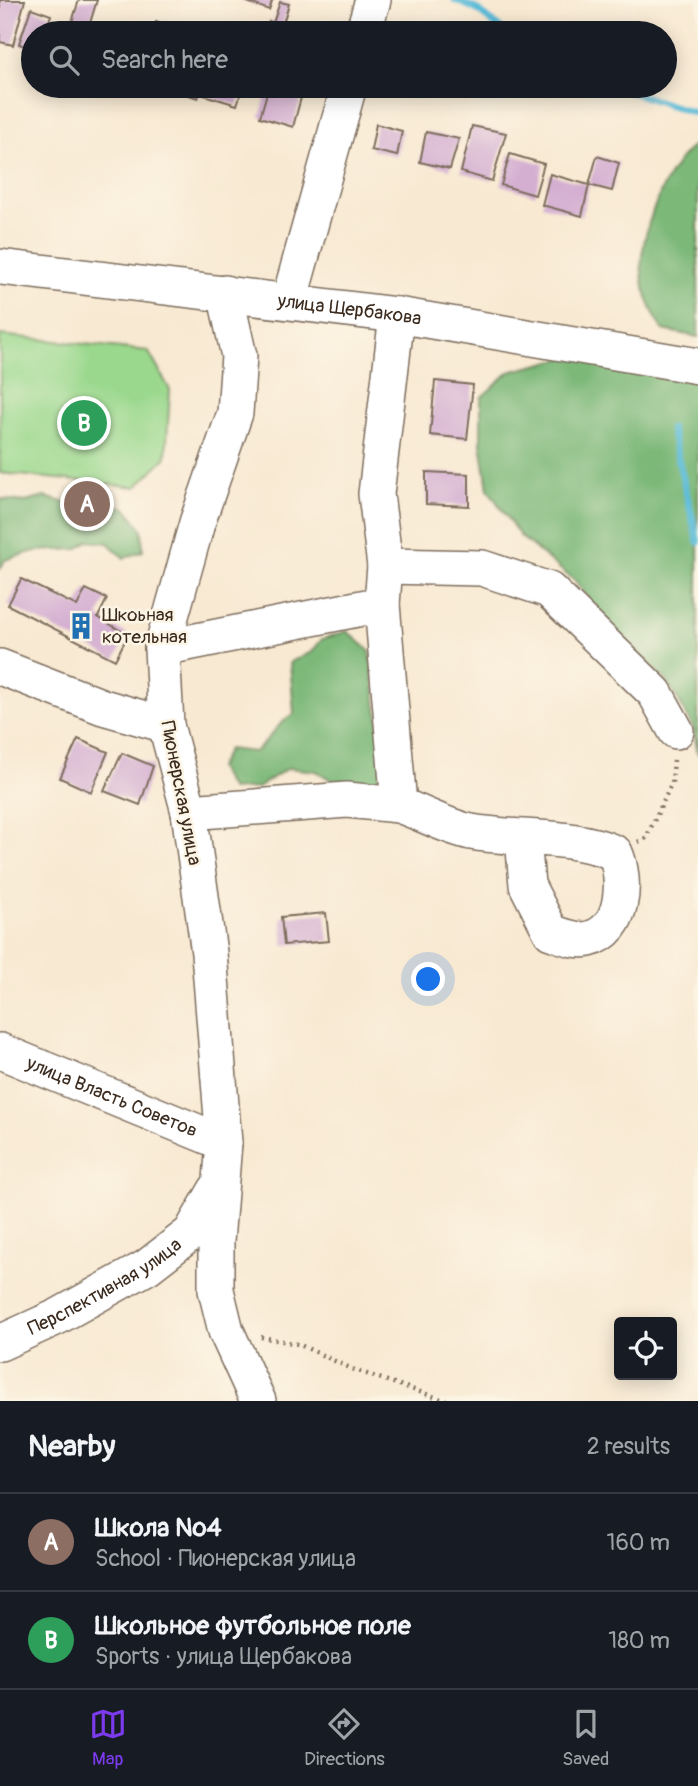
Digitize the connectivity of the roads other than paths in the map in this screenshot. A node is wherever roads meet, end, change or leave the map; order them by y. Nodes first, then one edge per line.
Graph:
1 (373, 0) edge
2 (367, 21) edge
3 (346, 98) edge
4 (1, 266) edge
5 (225, 293) junction
6 (289, 301) junction
7 (397, 315) junction
8 (698, 366) edge
9 (384, 566) junction
10 (382, 604) junction
11 (162, 648) junction
12 (0, 667) edge
13 (166, 725) junction
14 (676, 731) road end
15 (400, 805) junction
16 (189, 811) junction
17 (523, 837) junction
18 (0, 1051) edge
19 (223, 1143) junction
20 (221, 1181) junction
21 (0, 1343) edge
22 (258, 1401) edge

1 - 2 street
3 - 6 street
4 - 5 street, улица Щербакова
5 - 6 street, улица Щербакова
5 - 11 street, Пионерская улица
6 - 7 street, улица Щербакова
7 - 8 street, улица Щербакова
7 - 9 street
9 - 10 street
9 - 14 street
10 - 11 street
10 - 15 street
11 - 13 street, Пионерская улица
12 - 13 street
13 - 16 street, Пионерская улица
15 - 16 street
15 - 17 street
16 - 19 street, Пионерская улица
17 - 17 street
18 - 19 street, улица Власть Советов
19 - 20 street, Пионерская улица
20 - 21 street, Перспективная улица
20 - 22 street, Пионерская улица

